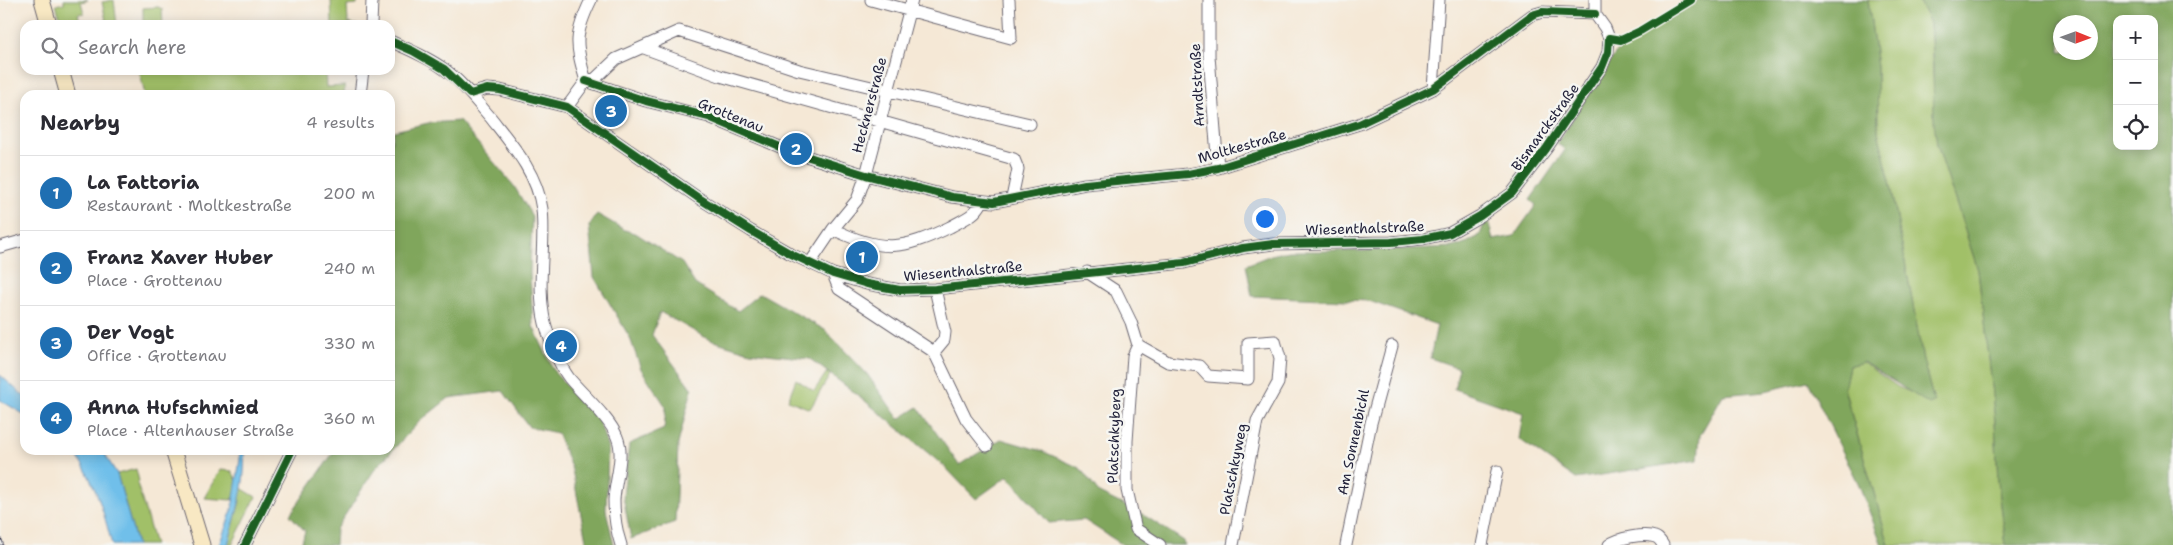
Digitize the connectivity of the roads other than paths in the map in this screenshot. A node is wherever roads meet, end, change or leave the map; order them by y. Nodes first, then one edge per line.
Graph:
1 (42, 0) edge
2 (372, 0) edge
3 (591, 0) edge
4 (871, 0) edge
5 (912, 0) edge
6 (1009, 0) edge
7 (1209, 0) edge
8 (1439, 0) edge
9 (1595, 0) edge
10 (909, 12) junction
11 (1595, 14) junction
12 (47, 20) edge
13 (370, 20) edge
14 (395, 43) edge
15 (644, 48) junction
16 (62, 75) edge
17 (362, 75) edge
18 (586, 81) junction
19 (1434, 88) junction
20 (67, 90) edge
21 (361, 90) edge
22 (888, 91) junction
23 (470, 94) junction
24 (567, 107) junction
25 (880, 122) junction
26 (1030, 124) dead end
27 (1218, 168) junction
28 (866, 175) junction
29 (1012, 198) junction
30 (982, 202) junction
31 (1480, 216) joint
32 (833, 229) junction
33 (20, 241) edge
34 (0, 247) edge
35 (810, 263) junction
36 (1087, 272) junction
37 (833, 274) junction
38 (935, 289) junction
39 (1138, 345) junction
40 (1392, 346) dead end
41 (934, 352) junction
42 (987, 446) dead end
43 (175, 455) edge
44 (290, 455) edge
45 (1497, 471) dead end
46 (202, 545) edge
47 (245, 545) edge
48 (621, 545) edge
49 (1160, 545) edge
50 (1233, 545) edge
51 (1346, 545) edge
52 (1482, 545) edge
53 (1608, 545) edge
54 (1663, 545) edge

1 - 12 main road
2 - 13 street
3 - 18 street
4 - 10 street
5 - 10 street, Hecknerstraße
6 - 10 street
7 - 27 street, Arndtstraße
8 - 19 street
9 - 11 street, Bismarckstraße
10 - 22 street, Hecknerstraße
11 - 19 street, Moltkestraße
11 - 31 street, Bismarckstraße
14 - 23 street
15 - 18 street
15 - 22 street
15 - 25 street
16 - 20 main road
17 - 21 street
18 - 24 street
18 - 28 street, Grottenau
19 - 27 street, Moltkestraße
22 - 25 street, Hecknerstraße
22 - 26 street
23 - 24 street, Wiesenthalstraße
23 - 48 street
24 - 35 street, Wiesenthalstraße
25 - 28 street, Hecknerstraße
25 - 29 street
27 - 29 street, Moltkestraße
28 - 30 street, Moltkestraße
28 - 32 street, Hecknerstraße
29 - 30 street, Moltkestraße
30 - 32 street
31 - 36 street, Wiesenthalstraße
32 - 35 street, Hecknerstraße
33 - 34 street
35 - 37 street, Wiesenthalstraße
36 - 38 street, Wiesenthalstraße
36 - 39 street
37 - 38 street, Wiesenthalstraße
37 - 41 street
38 - 41 street
39 - 49 street, Platschkyberg
39 - 50 street, Platschkyweg
40 - 51 street, Am Sonnenbichl
41 - 42 street
43 - 46 main road
44 - 47 street
45 - 52 street
53 - 54 street

